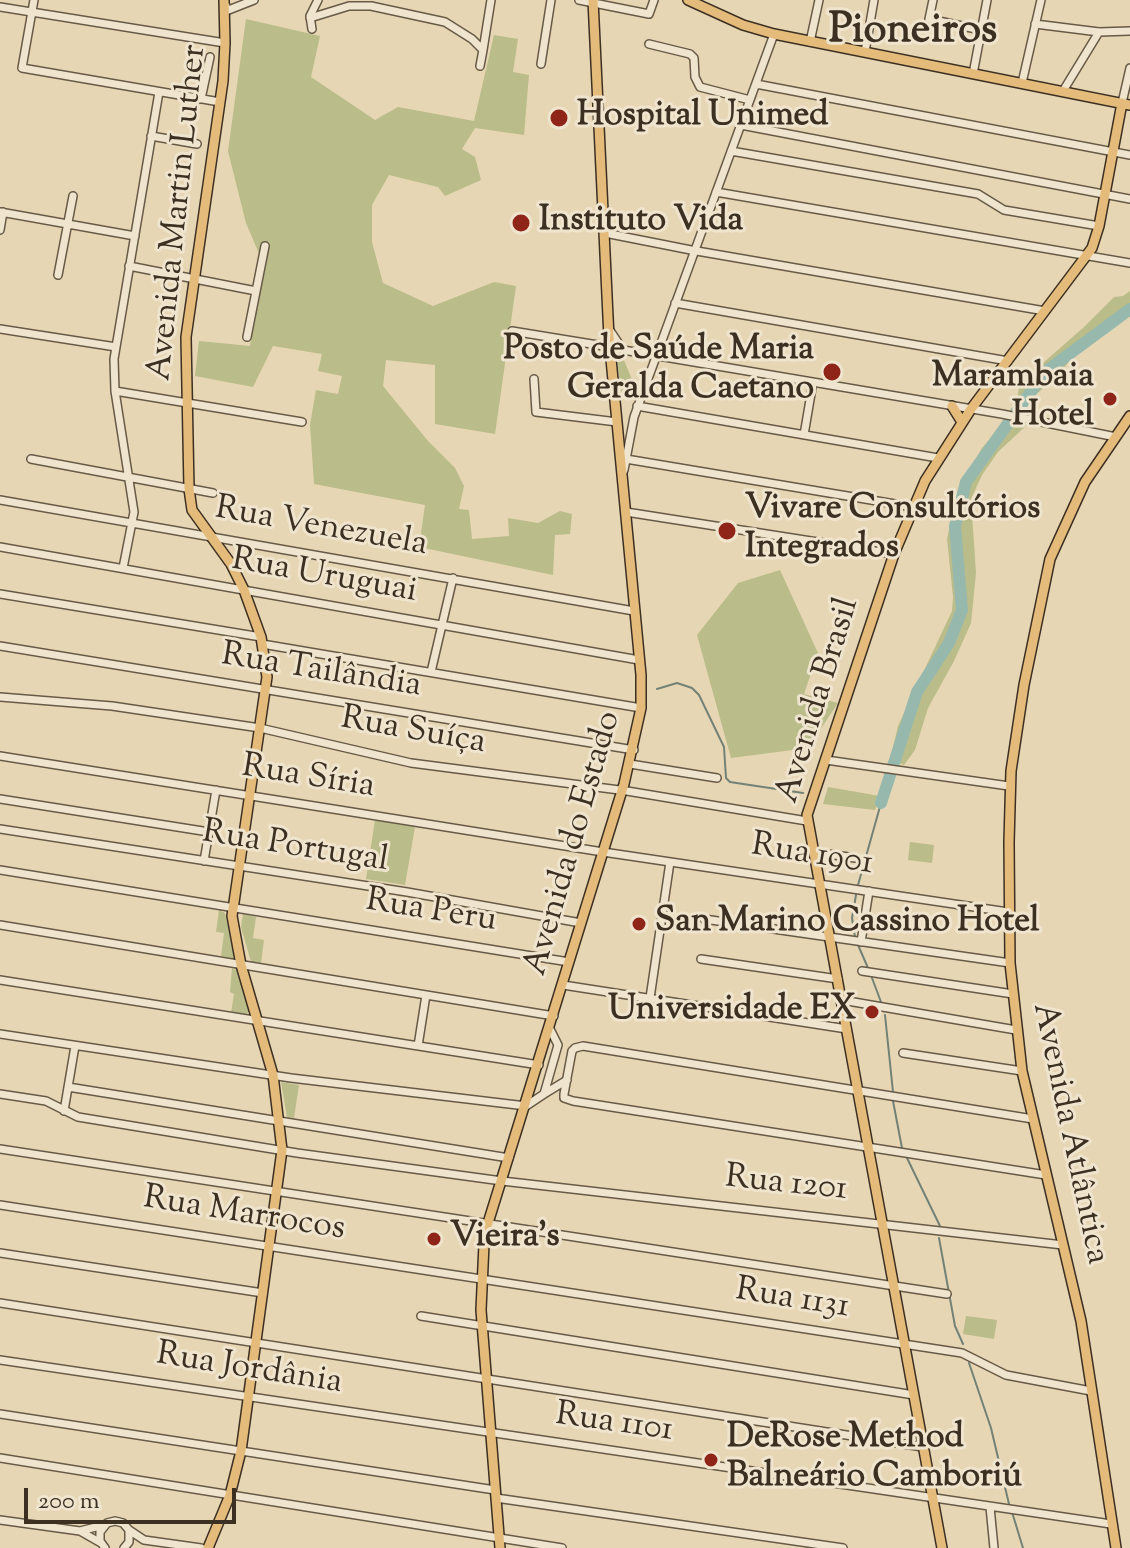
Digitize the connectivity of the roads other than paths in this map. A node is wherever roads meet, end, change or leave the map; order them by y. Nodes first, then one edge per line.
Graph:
1 (34, 0) edge
2 (238, 0) edge
3 (318, 0) edge
4 (491, 0) edge
5 (551, 0) edge
6 (579, 0) edge
7 (654, 0) edge
8 (688, 0) edge
9 (819, 0) edge
10 (874, 0) edge
11 (933, 0) edge
12 (987, 0) edge
13 (1041, 0) edge
14 (252, 1) edge
15 (593, 1) edge
16 (225, 4) edge
17 (0, 7) edge
18 (32, 13) junction
19 (310, 18) junction
20 (1035, 24) junction
21 (312, 29) dead end
22 (981, 30) junction
23 (1130, 31) edge
24 (1099, 32) junction
25 (774, 34) junction
26 (810, 42) junction
27 (225, 43) junction
28 (649, 44) dead end
29 (483, 50) junction
30 (865, 52) junction
31 (210, 57) dead end
32 (541, 64) dead end
33 (480, 66) dead end
34 (1130, 68) edge
35 (973, 74) junction
36 (1022, 83) junction
37 (756, 84) junction
38 (1063, 91) junction
39 (159, 92) junction
40 (201, 99) junction
41 (750, 100) junction
42 (220, 102) junction
43 (1126, 104) edge
44 (741, 125) junction
45 (151, 136) junction
46 (197, 144) dead end
47 (731, 151) junction
48 (1112, 152) junction
49 (1130, 155) edge
50 (716, 192) junction
51 (1105, 194) junction
52 (73, 196) dead end
53 (1130, 199) edge
54 (1, 212) edge
55 (68, 224) junction
56 (1099, 226) junction
57 (0, 230) edge
58 (605, 233) junction
59 (135, 236) junction
60 (265, 246) dead end
61 (694, 251) junction
62 (1088, 256) junction
63 (1130, 263) edge
64 (129, 266) junction
65 (58, 275) dead end
66 (193, 279) junction
67 (256, 291) junction
68 (675, 303) junction
69 (1045, 311) junction
70 (609, 328) junction
71 (0, 329) edge
72 (512, 331) dead end
73 (247, 337) dead end
74 (116, 347) junction
75 (610, 347) junction
76 (655, 356) junction
77 (1008, 361) junction
78 (534, 379) dead end
79 (813, 382) junction
80 (115, 391) junction
81 (186, 403) junction
82 (637, 406) junction
83 (952, 406) junction
84 (971, 409) junction
85 (1130, 416) edge
86 (302, 422) dead end
87 (617, 422) junction
88 (962, 422) junction
89 (804, 435) junction
90 (1116, 437) junction
91 (938, 458) junction
92 (31, 459) dead end
93 (626, 459) junction
94 (131, 478) junction
95 (623, 479) junction
96 (189, 489) junction
97 (213, 493) dead end
98 (0, 500) edge
99 (913, 507) junction
100 (626, 512) junction
101 (133, 523) junction
102 (212, 537) junction
103 (0, 547) edge
104 (894, 554) junction
105 (123, 568) junction
106 (453, 578) junction
107 (244, 590) junction
108 (0, 594) edge
109 (634, 611) junction
110 (442, 625) junction
111 (262, 640) junction
112 (0, 646) edge
113 (639, 660) junction
114 (431, 672) junction
115 (266, 690) junction
116 (0, 697) edge
117 (641, 708) junction
118 (260, 728) junction
119 (634, 750) junction
120 (0, 756) edge
121 (826, 760) junction
122 (630, 764) junction
123 (717, 778) dead end
124 (1009, 786) junction
125 (216, 790) junction
126 (624, 791) junction
127 (250, 796) junction
128 (0, 799) edge
129 (807, 821) junction
130 (0, 829) edge
131 (209, 832) junction
132 (606, 852) junction
133 (814, 852) junction
134 (855, 858) dead end
135 (204, 861) junction
136 (670, 862) junction
137 (239, 866) junction
138 (0, 870) edge
139 (821, 884) junction
140 (869, 891) junction
141 (232, 907) junction
142 (1008, 912) junction
143 (704, 919) dead end
144 (581, 923) junction
145 (0, 925) edge
146 (831, 937) junction
147 (861, 942) junction
148 (701, 959) dead end
149 (569, 962) junction
150 (1010, 963) junction
151 (241, 965) junction
152 (862, 971) dead end
153 (838, 979) junction
154 (0, 980) edge
155 (563, 985) junction
156 (1013, 994) junction
157 (426, 995) junction
158 (650, 998) junction
159 (842, 1000) junction
160 (554, 1016) junction
161 (259, 1021) junction
162 (550, 1029) junction
163 (847, 1029) junction
164 (1016, 1030) junction
165 (0, 1034) edge
166 (558, 1045) junction
167 (75, 1046) junction
168 (418, 1046) junction
169 (903, 1053) dead end
170 (570, 1064) junction
171 (539, 1065) junction
172 (1022, 1071) junction
173 (273, 1075) junction
174 (567, 1080) junction
175 (68, 1087) junction
176 (859, 1091) junction
177 (0, 1094) edge
178 (544, 1094) junction
179 (526, 1106) junction
180 (64, 1111) junction
181 (1033, 1119) junction
182 (279, 1121) junction
183 (869, 1148) junction
184 (0, 1149) edge
185 (282, 1150) junction
186 (509, 1158) junction
187 (1046, 1175) junction
188 (502, 1181) junction
189 (278, 1190) junction
190 (0, 1205) edge
191 (883, 1222) junction
192 (488, 1223) junction
193 (1063, 1245) junction
194 (270, 1246) junction
195 (0, 1253) edge
196 (481, 1279) junction
197 (894, 1286) junction
198 (263, 1293) junction
199 (947, 1294) dead end
200 (0, 1303) edge
201 (421, 1316) dead end
202 (481, 1326) junction
203 (257, 1342) junction
204 (905, 1345) junction
205 (0, 1360) edge
206 (486, 1377) junction
207 (1091, 1391) junction
208 (914, 1395) junction
209 (249, 1397) junction
210 (0, 1414) edge
211 (491, 1434) junction
212 (923, 1447) junction
213 (241, 1451) junction
214 (0, 1458) edge
215 (496, 1494) junction
216 (230, 1495) junction
217 (933, 1498) junction
218 (990, 1507) junction
219 (0, 1520) edge
220 (1111, 1524) junction
221 (104, 1525) junction
222 (129, 1530) junction
223 (80, 1531) junction
224 (500, 1543) edge
225 (103, 1546) edge
226 (124, 1548) edge
227 (201, 1548) edge
228 (208, 1548) edge
229 (562, 1548) edge
230 (843, 1548) edge
231 (942, 1548) edge
232 (994, 1548) edge
233 (1116, 1548) edge

1 - 18 street
2 - 14 street
3 - 19 street
4 - 29 street
5 - 32 street
6 - 15 street
7 - 15 street
8 - 25 main road
9 - 26 street
10 - 30 street
11 - 22 street
12 - 22 street
13 - 20 street
14 - 16 street
15 - 58 main road, Avenida do Estado
16 - 27 main road, Avenida Martin Luther
17 - 18 street
18 - 27 street
18 - 39 street
19 - 21 street
19 - 29 street
20 - 24 street
20 - 36 street
22 - 35 street
23 - 24 street
24 - 38 street
25 - 26 main road
25 - 37 street
26 - 30 main road
27 - 42 main road, Avenida Martin Luther
28 - 41 street
29 - 33 street
30 - 35 main road
31 - 40 street
34 - 43 street, Avenida Brasil
35 - 36 main road
36 - 38 main road
37 - 41 street
37 - 48 street
38 - 43 main road
39 - 40 street
39 - 45 street
40 - 42 street
41 - 44 street
42 - 66 main road, Avenida Martin Luther
43 - 48 main road, Avenida Brasil
44 - 47 street
44 - 51 street
45 - 46 street
45 - 59 street
47 - 50 street
47 - 56 street
48 - 49 street
48 - 51 main road, Avenida Brasil
50 - 61 street
50 - 62 street
51 - 53 street
51 - 56 main road, Avenida Brasil
52 - 55 street
54 - 55 street
54 - 57 street
55 - 59 street
55 - 65 street
56 - 62 main road, Avenida Brasil
58 - 61 street
58 - 70 main road, Avenida do Estado
59 - 64 street
60 - 67 street
61 - 68 street
61 - 69 street
62 - 63 street
62 - 69 main road, Avenida Brasil
64 - 66 street
64 - 74 street
66 - 67 street
66 - 81 main road, Avenida Martin Luther
67 - 73 street
68 - 76 street
68 - 77 street
69 - 77 main road, Avenida Brasil
70 - 75 main road, Avenida do Estado
70 - 76 street
71 - 74 street
72 - 75 street
74 - 80 street
75 - 87 main road, Avenida do Estado
76 - 79 street
76 - 82 street
77 - 84 main road, Avenida Brasil
78 - 87 street
79 - 83 street
79 - 89 street
80 - 81 street
80 - 94 street
81 - 86 street
81 - 96 main road, Avenida Martin Luther
82 - 89 street
82 - 93 street
83 - 84 street
83 - 88 main road
84 - 88 main road, Avenida Brasil
84 - 90 street
85 - 90 main road, Avenida Atlântica
87 - 95 main road, Avenida do Estado
88 - 91 main road, Avenida Brasil
89 - 91 street
90 - 124 main road, Avenida Atlântica
91 - 99 main road, Avenida Brasil
92 - 94 street
93 - 95 street
93 - 99 street
94 - 96 street
94 - 101 street
95 - 100 main road, Avenida do Estado
96 - 97 street
96 - 102 main road, Avenida Martin Luther
98 - 101 street, Rua Venezuela
99 - 104 main road, Avenida Brasil
100 - 104 street
100 - 109 main road, Avenida do Estado
101 - 102 street, Rua Venezuela
101 - 105 street
102 - 106 street, Rua Venezuela
102 - 107 main road, Avenida Martin Luther
103 - 105 street, Rua Uruguai
104 - 121 main road, Avenida Brasil
105 - 107 street, Rua Uruguai
106 - 109 street, Rua Venezuela
106 - 110 street
107 - 110 street, Rua Uruguai
107 - 111 main road, Avenida Martin Luther
108 - 111 street
109 - 113 main road, Avenida do Estado
110 - 113 street, Rua Uruguai
110 - 114 street
111 - 114 street
111 - 115 main road, Avenida Martin Luther
112 - 115 street, Rua Tailândia
113 - 117 main road, Avenida do Estado
114 - 117 street
115 - 118 main road, Avenida Martin Luther
115 - 119 street, Rua Tailândia
116 - 118 street, Rua Suíça
117 - 119 main road, Avenida do Estado
118 - 126 street, Rua Suíça
118 - 127 main road, Avenida Martin Luther
119 - 122 main road, Avenida do Estado
120 - 125 street, Rua Síria
121 - 124 street
121 - 129 main road, Avenida Brasil
122 - 123 street
122 - 126 main road, Avenida do Estado
124 - 142 main road, Avenida Atlântica
125 - 127 street, Rua Síria
125 - 131 street
126 - 129 street, Rua Suíça
126 - 132 main road, Avenida do Estado
127 - 132 street, Rua Síria
127 - 137 main road, Avenida Martin Luther
128 - 131 street
129 - 133 main road, Avenida Brasil
130 - 135 street, Rua Portugal
131 - 135 street
132 - 136 street, Rua 1901
132 - 144 main road, Avenida do Estado
133 - 134 street
133 - 139 main road, Avenida Brasil
135 - 137 street, Rua Portugal
136 - 139 street, Rua 1901
136 - 158 street
137 - 141 main road, Avenida Martin Luther
137 - 144 street, Rua Portugal
138 - 141 street, Rua Peru
139 - 140 street, Rua 1901
139 - 146 main road, Avenida Brasil
140 - 142 street, Rua 1901
140 - 147 street
141 - 149 street, Rua Peru
141 - 151 main road, Avenida Martin Luther
142 - 150 main road, Avenida Atlântica
143 - 146 street
144 - 149 main road, Avenida do Estado
145 - 151 street
146 - 147 street
146 - 153 main road, Avenida Brasil
147 - 150 street
148 - 153 street
149 - 155 main road, Avenida do Estado
150 - 156 main road, Avenida Atlântica
151 - 157 street
151 - 161 main road, Avenida Martin Luther
152 - 156 street
153 - 159 main road, Avenida Brasil
154 - 161 street
155 - 158 street
155 - 160 main road, Avenida do Estado
156 - 164 main road, Avenida Atlântica
157 - 160 street
157 - 168 street
158 - 163 street
159 - 163 main road, Avenida Brasil
159 - 164 street
160 - 162 main road, Avenida do Estado
161 - 168 street
161 - 173 main road, Avenida Martin Luther
162 - 166 street
162 - 171 main road, Avenida do Estado
163 - 176 main road, Avenida Brasil
164 - 172 main road, Avenida Atlântica
165 - 167 street
166 - 170 street
166 - 178 street
167 - 173 street
167 - 175 street
168 - 171 street
169 - 172 street
170 - 174 street
170 - 176 street
171 - 179 main road, Avenida do Estado
172 - 181 main road, Avenida Atlântica
173 - 179 street
173 - 182 main road, Avenida Martin Luther
174 - 178 street
174 - 183 street
175 - 180 street
175 - 182 street
176 - 181 street
176 - 183 main road, Avenida Brasil
177 - 180 street, Rua 1201
178 - 179 street
179 - 186 main road, Avenida do Estado
180 - 185 street, Rua 1201
181 - 187 main road, Avenida Atlântica
182 - 185 main road, Avenida Martin Luther
182 - 186 street
183 - 187 street
183 - 191 main road, Avenida Brasil
184 - 189 street
185 - 188 street, Rua 1201
185 - 189 main road, Avenida Martin Luther
186 - 188 main road, Avenida do Estado
187 - 193 main road, Avenida Atlântica
188 - 191 street, Rua 1201
188 - 192 main road, Avenida do Estado
189 - 192 street
189 - 194 main road, Avenida Martin Luther
190 - 194 street, Rua Marrocos
191 - 193 street, Rua 1201
191 - 197 main road, Avenida Brasil
192 - 196 main road, Avenida do Estado
192 - 197 street
193 - 207 main road, Avenida Atlântica
194 - 196 street, Rua Marrocos
194 - 198 main road, Avenida Martin Luther
195 - 198 street
196 - 202 main road, Avenida do Estado
196 - 204 street, Rua 1131
197 - 199 street
197 - 204 main road, Avenida Brasil
198 - 203 main road, Avenida Martin Luther
200 - 203 street
201 - 202 street
202 - 206 main road, Avenida do Estado
202 - 208 street
203 - 206 street
203 - 209 main road, Avenida Martin Luther
204 - 207 street, Rua 1131
204 - 208 main road, Avenida Brasil
205 - 209 street, Rua Jordânia
206 - 211 main road, Avenida do Estado
206 - 212 street
207 - 220 main road, Avenida Atlântica
208 - 212 main road, Avenida Brasil
209 - 211 street, Rua Jordânia
209 - 213 main road, Avenida Martin Luther
210 - 213 street
211 - 215 main road, Avenida do Estado
211 - 217 street, Rua 1101
212 - 217 main road, Avenida Brasil
213 - 215 street
213 - 216 main road, Avenida Martin Luther
214 - 216 street
215 - 224 main road, Avenida do Estado
215 - 230 street
216 - 224 street
216 - 228 main road, Avenida Martin Luther
217 - 218 street, Rua 1101
217 - 231 main road, Avenida Brasil
218 - 220 street, Rua 1101
218 - 232 street
219 - 223 street
220 - 233 main road, Avenida Atlântica
221 - 222 street
221 - 223 street
221 - 225 street
222 - 226 street
222 - 227 street
223 - 225 street
224 - 229 street

